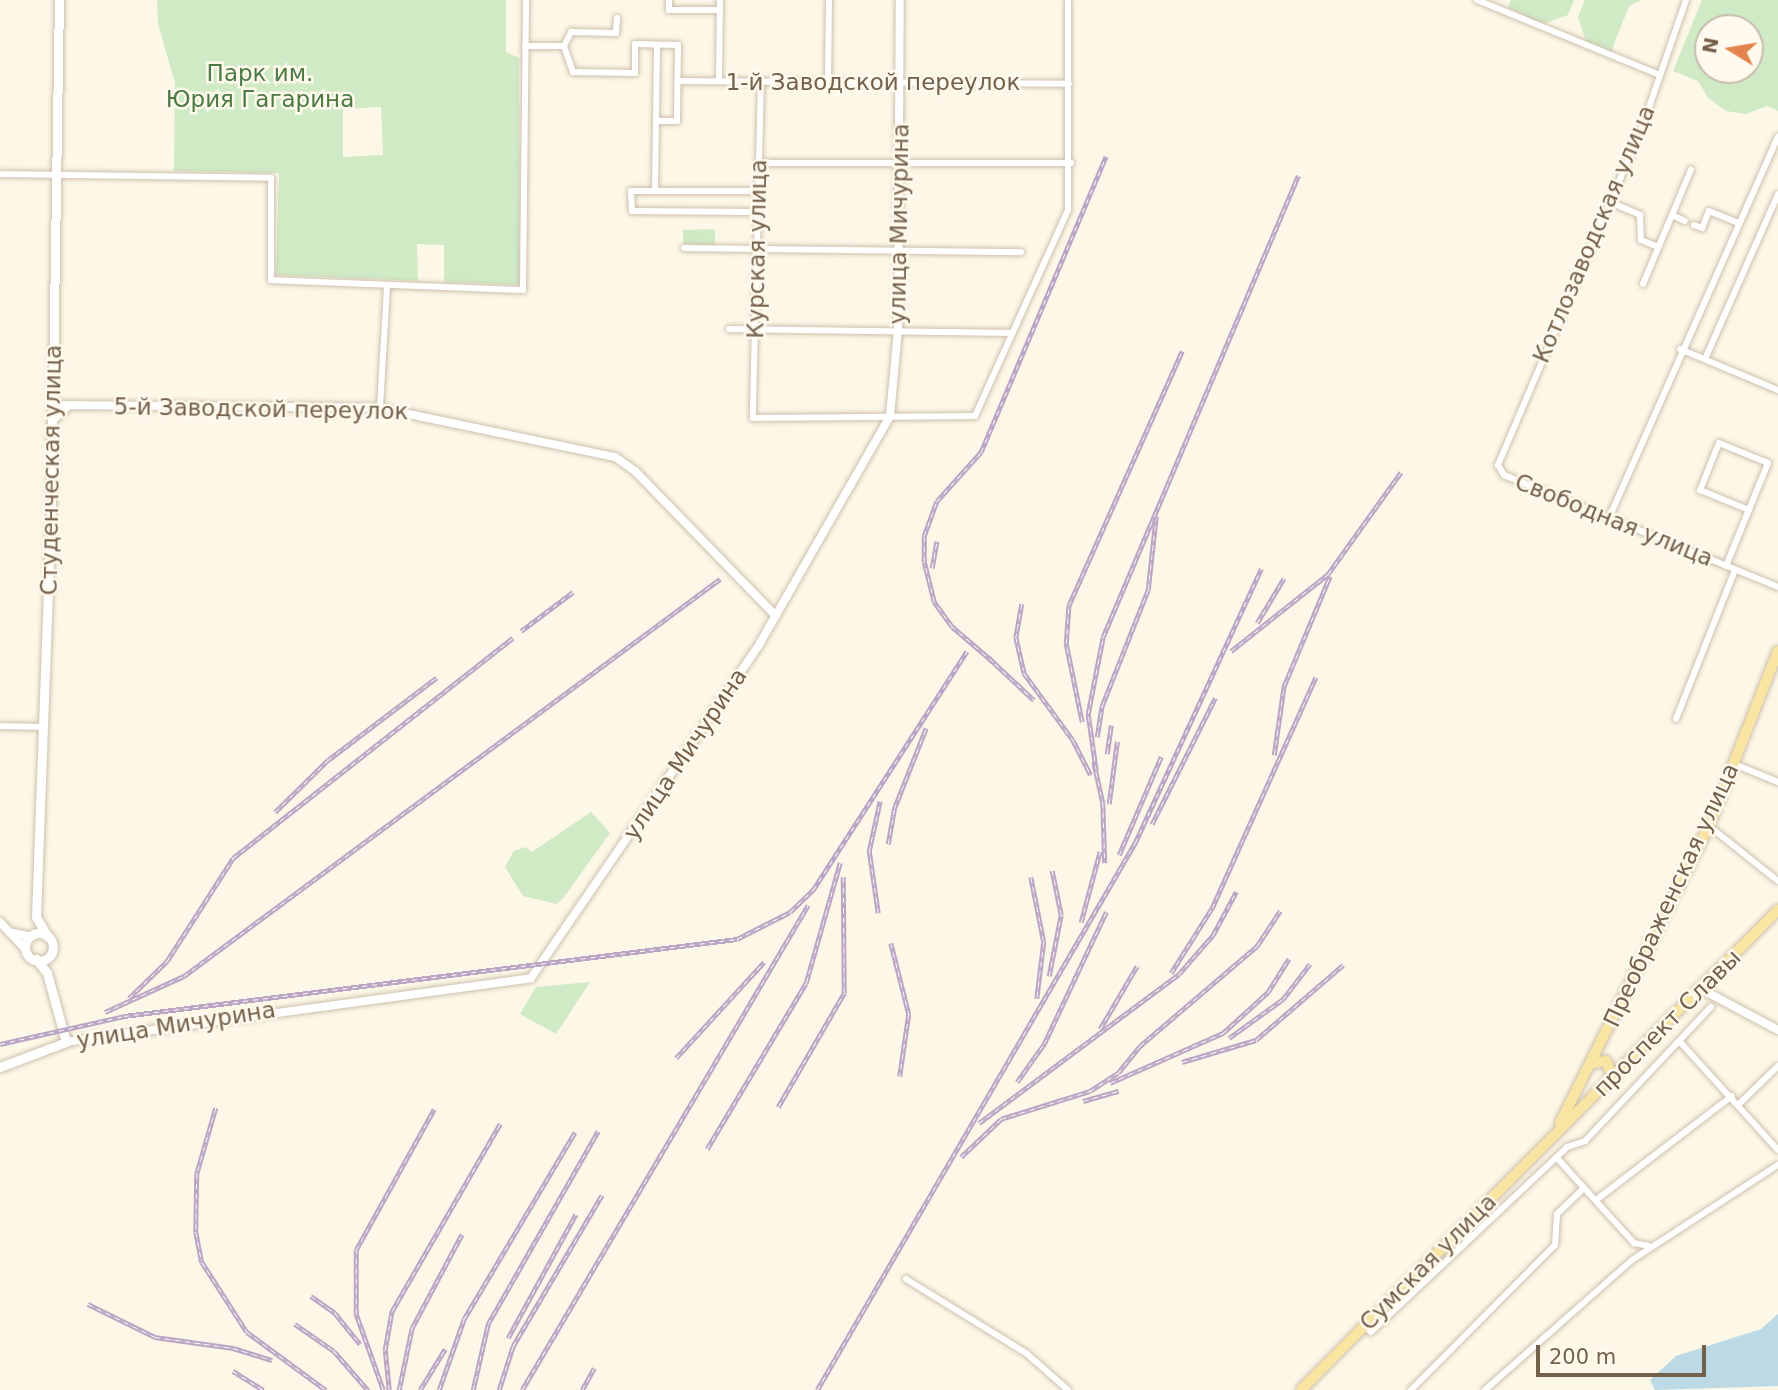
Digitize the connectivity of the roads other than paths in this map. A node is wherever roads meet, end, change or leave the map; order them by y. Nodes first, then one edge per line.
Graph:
1 (59, 0) edge
2 (526, 0) edge
3 (669, 0) edge
4 (688, 0) edge
5 (720, 0) edge
6 (829, 0) edge
7 (900, 0) edge
8 (1068, 0) edge
9 (1477, 0) edge
10 (1686, 0) edge
11 (688, 10) junction
12 (720, 10) junction
13 (617, 18) dead end
14 (657, 45) junction
15 (526, 46) junction
16 (564, 47) junction
17 (1657, 74) junction
18 (761, 80) junction
19 (828, 80) junction
20 (677, 81) junction
21 (719, 81) junction
22 (901, 81) junction
23 (1069, 83) junction
24 (656, 121) junction
25 (1777, 137) edge
26 (760, 163) junction
27 (1071, 163) junction
28 (900, 164) junction
29 (1691, 170) dead end
30 (0, 174) edge
31 (56, 174) junction
32 (655, 190) junction
33 (759, 191) junction
34 (1778, 194) edge
35 (1610, 202) junction
36 (759, 212) junction
37 (1672, 215) junction
38 (1685, 221) dead end
39 (1738, 223) junction
40 (1694, 225) dead end
41 (1658, 247) junction
42 (684, 248) dead end
43 (758, 249) junction
44 (898, 250) junction
45 (1021, 252) dead end
46 (1643, 284) dead end
47 (387, 288) junction
48 (755, 328) junction
49 (729, 329) dead end
50 (898, 330) junction
51 (1012, 333) junction
52 (1680, 349) junction
53 (1705, 359) junction
54 (1778, 390) edge
55 (53, 405) junction
56 (69, 405) junction
57 (380, 408) junction
58 (890, 416) junction
59 (53, 419) junction
60 (1498, 466) joint
61 (1749, 510) junction
62 (1609, 518) junction
63 (1726, 566) junction
64 (1735, 570) junction
65 (1778, 587) edge
66 (776, 616) junction
67 (1778, 651) edge
68 (1676, 719) dead end
69 (0, 726) edge
70 (43, 727) junction
71 (1734, 764) junction
72 (1778, 782) edge
73 (1709, 826) junction
74 (1778, 881) edge
75 (1778, 910) edge
76 (36, 916) junction
77 (0, 922) edge
78 (13, 933) junction
79 (30, 935) junction
80 (48, 937) junction
81 (26, 950) junction
82 (50, 957) junction
83 (36, 959) junction
84 (47, 973) junction
85 (1701, 989) junction
86 (1711, 1007) dead end
87 (1778, 1030) edge
88 (66, 1042) junction
89 (1681, 1043) junction
90 (1593, 1064) junction
91 (1778, 1066) edge
92 (0, 1067) edge
93 (1613, 1077) junction
94 (1604, 1087) junction
95 (1732, 1096) junction
96 (1739, 1104) junction
97 (1554, 1134) junction
98 (1778, 1150) edge
99 (1557, 1158) junction
100 (1778, 1165) edge
101 (1583, 1189) junction
102 (1595, 1200) junction
103 (1469, 1221) junction
104 (1479, 1231) junction
105 (1634, 1243) junction
106 (1651, 1246) junction
107 (1632, 1260) junction
108 (906, 1279) dead end
109 (1365, 1326) junction
110 (1068, 1390) edge
111 (1301, 1390) edge
112 (1411, 1390) edge
113 (1485, 1390) edge

1 - 31 main road, Студенческая улица
2 - 15 street
3 - 11 street
4 - 11 street
5 - 12 street
6 - 19 street
7 - 22 street, улица Мичурина
8 - 23 street
9 - 17 street
10 - 17 street, Котлозаводская улица
11 - 12 street
12 - 21 street
13 - 16 street
14 - 16 street
14 - 20 street
14 - 24 street
15 - 16 street
15 - 47 street
17 - 35 street, Котлозаводская улица
18 - 19 street, 1-й Заводской переулок
18 - 21 street, 1-й Заводской переулок
18 - 26 street, Курская улица
19 - 22 street, 1-й Заводской переулок
20 - 21 street, 1-й Заводской переулок
20 - 24 street
22 - 23 street, 1-й Заводской переулок
22 - 28 street, улица Мичурина
23 - 27 street
24 - 32 street
25 - 39 street
26 - 28 street
26 - 33 street, Курская улица
27 - 28 street
27 - 51 street
28 - 44 street, улица Мичурина
29 - 37 street
30 - 31 street
31 - 47 street
31 - 55 main road, Студенческая улица
32 - 33 street
32 - 36 street
33 - 36 street, Курская улица
34 - 53 street
35 - 41 street
35 - 60 street, Котлозаводская улица
36 - 43 street, Курская улица
37 - 38 street
37 - 41 street
39 - 40 street
39 - 52 street
41 - 46 street
42 - 43 street
43 - 44 street
43 - 48 street, Курская улица
44 - 45 street
44 - 50 street, улица Мичурина
47 - 57 street
48 - 49 street
48 - 50 street
48 - 58 street, Курская улица
50 - 51 street
50 - 58 street, улица Мичурина
51 - 58 street
52 - 53 street
52 - 62 street
53 - 54 street
55 - 56 street, 5-й Заводской переулок
55 - 59 main road, Студенческая улица
56 - 57 street, 5-й Заводской переулок
56 - 59 street
57 - 66 street, 5-й Заводской переулок
58 - 66 street, улица Мичурина
59 - 70 main road, Студенческая улица
60 - 62 street, Свободная улица
61 - 61 street
61 - 63 street
62 - 63 street, Свободная улица
63 - 64 street, Свободная улица
64 - 65 street, Свободная улица
64 - 68 street, Свободная улица
66 - 88 street, улица Мичурина
67 - 71 main road, Преображенская улица
69 - 70 street
70 - 76 main road, Студенческая улица
71 - 72 street
71 - 73 main road, Преображенская улица
73 - 74 street
73 - 90 main road, Преображенская улица
75 - 85 main road, проспект Славы
76 - 79 main road, Студенческая улица
76 - 80 main road
77 - 78 street
78 - 79 street
78 - 81 street
79 - 80 main road
79 - 81 main road
80 - 82 main road
81 - 83 main road
82 - 83 main road
82 - 84 main road
83 - 84 main road
84 - 88 main road
85 - 87 street
85 - 93 main road, проспект Славы
86 - 89 street
88 - 92 main road, улица Мичурина
89 - 95 street
89 - 99 street
90 - 93 main road
90 - 94 main road
90 - 97 main road, Преображенская улица
91 - 96 street
93 - 94 main road, проспект Славы
94 - 97 main road, проспект Славы
95 - 96 street
95 - 102 street
96 - 98 street
97 - 103 main road, Сумская улица
99 - 101 street
99 - 104 street
100 - 106 street
101 - 102 street
101 - 112 street
102 - 105 street
103 - 104 street
103 - 109 main road, Сумская улица
104 - 109 street
105 - 106 street
105 - 107 street
106 - 107 street
107 - 113 street
108 - 110 street
109 - 111 main road, Сумская улица

